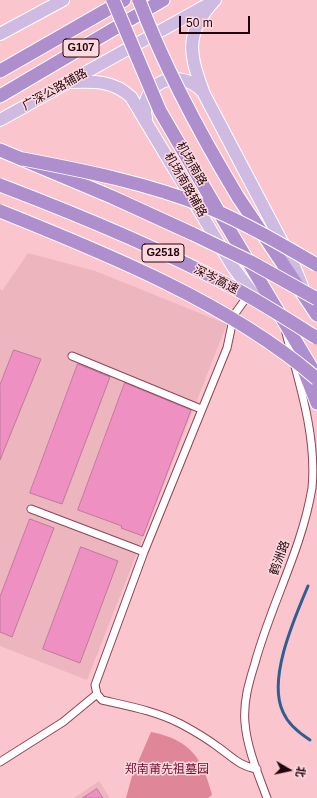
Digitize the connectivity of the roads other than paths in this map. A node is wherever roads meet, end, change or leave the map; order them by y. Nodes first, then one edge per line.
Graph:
1 (63, 0) edge
2 (113, 0) edge
3 (124, 0) edge
4 (139, 0) edge
5 (163, 0) edge
6 (215, 0) edge
7 (0, 34) edge
8 (0, 71) edge
9 (69, 82) junction
10 (204, 94) junction
11 (0, 96) edge
12 (0, 120) edge
13 (147, 121) junction
14 (0, 150) edge
15 (23, 159) junction
16 (0, 185) edge
17 (0, 211) edge
18 (317, 265) edge
19 (251, 291) junction
20 (313, 301) edge
21 (317, 315) edge
22 (283, 322) junction
23 (317, 338) edge
24 (72, 356) dead end
25 (317, 378) edge
26 (317, 403) edge
27 (201, 408) junction
28 (31, 509) dead end
29 (144, 552) junction
30 (98, 694) junction
31 (0, 762) edge
32 (257, 769) junction
33 (267, 798) edge

1 - 7 main road
2 - 22 highway, 机场南路, bridge
3 - 8 highway, G107
4 - 20 highway, 机场南路, bridge
5 - 11 highway, G107
6 - 9 main road, 广深公路辅路
6 - 10 main road
9 - 12 main road, 广深公路辅路
9 - 13 main road, 机场南路辅路
10 - 13 main road
10 - 20 main road
13 - 19 main road, 机场南路辅路
14 - 15 highway, G2518
15 - 18 highway, bridge
15 - 20 highway, G2518, bridge
16 - 23 highway, 深岑高速 / G2518, bridge
17 - 25 highway, bridge
19 - 22 main road, 机场南路辅路
19 - 27 street
20 - 21 highway, 机场南路
22 - 25 highway
22 - 26 highway
22 - 32 street, 鹤洲路
24 - 27 street
27 - 29 street
28 - 29 street
29 - 30 street
30 - 31 street
30 - 32 street
32 - 33 street, 鹤洲路

